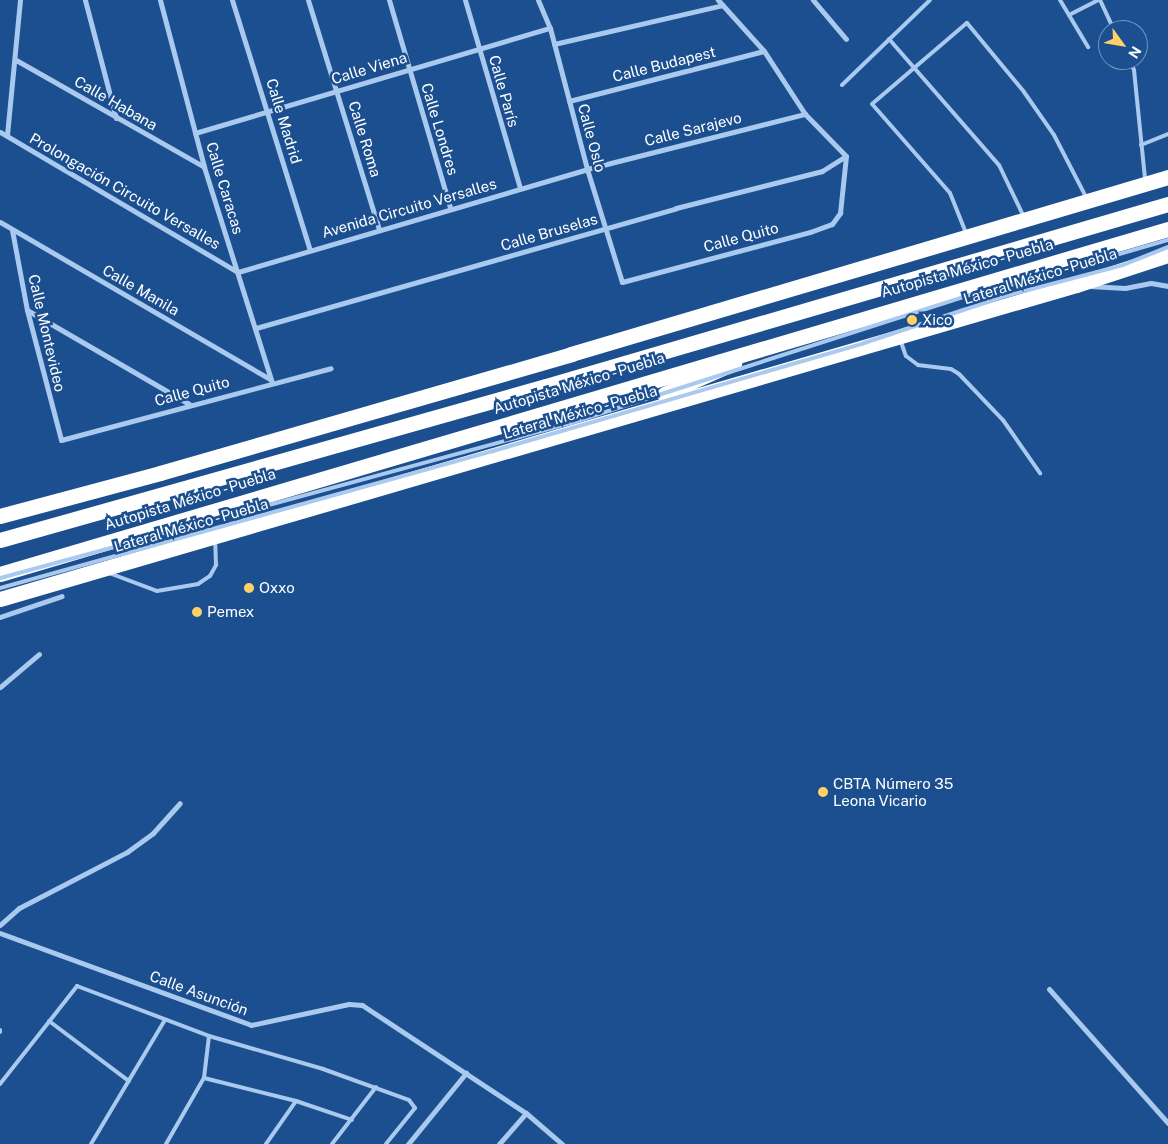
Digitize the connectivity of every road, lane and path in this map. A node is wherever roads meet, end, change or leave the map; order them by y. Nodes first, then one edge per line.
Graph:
1 (20, 0) edge
2 (85, 0) edge
3 (160, 0) edge
4 (232, 0) edge
5 (308, 0) edge
6 (389, 0) edge
7 (465, 0) edge
8 (538, 0) edge
9 (718, 0) edge
10 (813, 0) edge
11 (930, 0) edge
12 (1060, 0) edge
13 (1099, 0) edge
14 (723, 5) junction
15 (1069, 15) junction
16 (1109, 20) edge
17 (550, 28) junction
18 (846, 39) dead end
19 (889, 39) junction
20 (554, 44) junction
21 (1088, 47) dead end
22 (479, 49) junction
23 (764, 51) junction
24 (16, 60) junction
25 (914, 65) junction
26 (409, 69) junction
27 (1134, 70) edge
28 (842, 84) dead end
29 (337, 91) junction
30 (569, 101) junction
31 (269, 112) junction
32 (805, 114) junction
33 (116, 118) junction
34 (0, 132) edge
35 (195, 133) junction
36 (1168, 134) edge
37 (7, 135) junction
38 (1142, 145) junction
39 (846, 156) junction
40 (204, 167) junction
41 (587, 169) junction
42 (1168, 177) edge
43 (1146, 184) junction
44 (520, 188) junction
45 (1088, 201) junction
46 (1168, 204) edge
47 (450, 207) junction
48 (1024, 220) junction
49 (0, 222) edge
50 (379, 228) junction
51 (606, 228) junction
52 (1168, 229) edge
53 (12, 230) junction
54 (967, 238) junction
55 (1168, 240) edge
56 (1168, 247) edge
57 (310, 250) junction
58 (1168, 255) edge
59 (238, 272) junction
60 (622, 282) joint
61 (1076, 285) junction
62 (1168, 286) edge
63 (28, 310) junction
64 (256, 328) junction
65 (796, 336) junction
66 (900, 337) junction
67 (331, 368) dead end
68 (271, 381) junction
69 (189, 404) junction
70 (580, 430) junction
71 (61, 440) joint
72 (1040, 473) dead end
73 (0, 516) edge
74 (215, 536) junction
75 (0, 540) edge
76 (100, 569) junction
77 (0, 574) edge
78 (0, 578) edge
79 (0, 588) edge
80 (62, 596) dead end
81 (0, 599) edge
82 (0, 617) edge
83 (39, 654) dead end
84 (0, 687) edge
85 (180, 803) dead end
86 (0, 925) edge
87 (0, 933) edge
88 (1049, 989) dead end
89 (165, 1020) junction
90 (49, 1021) junction
91 (209, 1036) junction
92 (466, 1073) junction
93 (204, 1078) junction
94 (129, 1081) junction
95 (0, 1084) edge
96 (376, 1087) junction
97 (296, 1101) junction
98 (526, 1113) junction
99 (352, 1120) junction
100 (1168, 1123) edge
101 (91, 1144) edge
102 (166, 1144) edge
103 (266, 1144) edge
104 (332, 1144) edge
105 (386, 1144) edge
106 (408, 1144) edge
107 (499, 1144) edge
108 (562, 1144) edge

1 - 24 street
2 - 33 street
3 - 35 street, Calle Caracas
4 - 31 street, Calle Madrid
5 - 29 street, Calle Roma
6 - 26 street, Calle Londres
7 - 22 street, Calle París
8 - 17 street, Calle Oslo
9 - 14 street
10 - 18 street
11 - 19 lane
12 - 15 lane
13 - 15 lane
13 - 16 lane
14 - 20 street
14 - 23 street
15 - 21 lane
17 - 20 street, Calle Oslo
17 - 22 street, Calle Viena
19 - 25 lane
19 - 28 lane
20 - 30 street, Calle Oslo
22 - 26 street, Calle Viena
22 - 44 street, Calle París
23 - 30 street, Calle Budapest
23 - 32 street
24 - 33 street, Calle Habana
24 - 37 street
25 - 45 lane
25 - 48 lane
25 - 54 lane
26 - 29 street, Calle Viena
26 - 47 street, Calle Londres
27 - 38 lane
29 - 31 street, Calle Viena
29 - 50 street, Calle Roma
30 - 41 street, Calle Oslo
31 - 35 street, Calle Viena
31 - 57 street, Calle Madrid
32 - 39 street
32 - 41 street, Calle Sarajevo
33 - 40 street, Calle Habana
34 - 37 street, Prolongación Circuito Versalles
35 - 40 street, Calle Caracas
36 - 38 lane
37 - 59 street, Prolongación Circuito Versalles
38 - 43 lane
39 - 51 street, Calle Bruselas
39 - 60 street, Calle Quito
40 - 59 street, Calle Caracas
41 - 44 street, Avenida Circuito Versalles
41 - 51 street, Calle Oslo
42 - 43 highway
43 - 45 highway
44 - 47 street, Avenida Circuito Versalles
45 - 48 highway
46 - 75 highway, Autopista México - Puebla
47 - 50 street, Avenida Circuito Versalles
48 - 54 highway
49 - 53 street, Calle Manila
50 - 57 street, Avenida Circuito Versalles
51 - 60 street, Calle Oslo
51 - 64 street, Calle Bruselas
52 - 65 highway, Autopista México - Puebla
53 - 63 street, Calle Montevideo
53 - 68 street, Calle Manila
54 - 73 highway
55 - 78 lane, bridge
56 - 79 lane, bridge
57 - 59 street, Avenida Circuito Versalles
58 - 61 highway, Lateral México - Puebla
59 - 64 street, Calle Caracas
61 - 62 street
61 - 66 highway, Lateral México - Puebla
63 - 69 street
63 - 71 street, Calle Montevideo
64 - 68 street, Calle Caracas
65 - 70 highway
65 - 77 highway, Autopista México - Puebla
66 - 70 highway, Lateral México - Puebla
66 - 72 lane
67 - 68 street, Calle Quito
68 - 69 street, Calle Quito
69 - 71 street, Calle Quito
70 - 74 highway, Lateral México - Puebla
74 - 76 highway, Lateral México - Puebla
74 - 76 lane
76 - 81 highway, Lateral México - Puebla
80 - 82 street
83 - 84 street
85 - 86 street
87 - 92 street, Calle Asunción
88 - 100 street
89 - 90 lane
89 - 91 lane
89 - 94 lane
90 - 94 lane
90 - 95 lane
91 - 93 lane
91 - 96 lane
92 - 98 street, Calle Asunción
92 - 106 street
93 - 97 lane
93 - 102 lane
94 - 101 lane
96 - 99 lane
96 - 105 lane
97 - 99 lane
97 - 103 lane
98 - 107 street
98 - 108 street, Calle Asunción
99 - 104 lane

